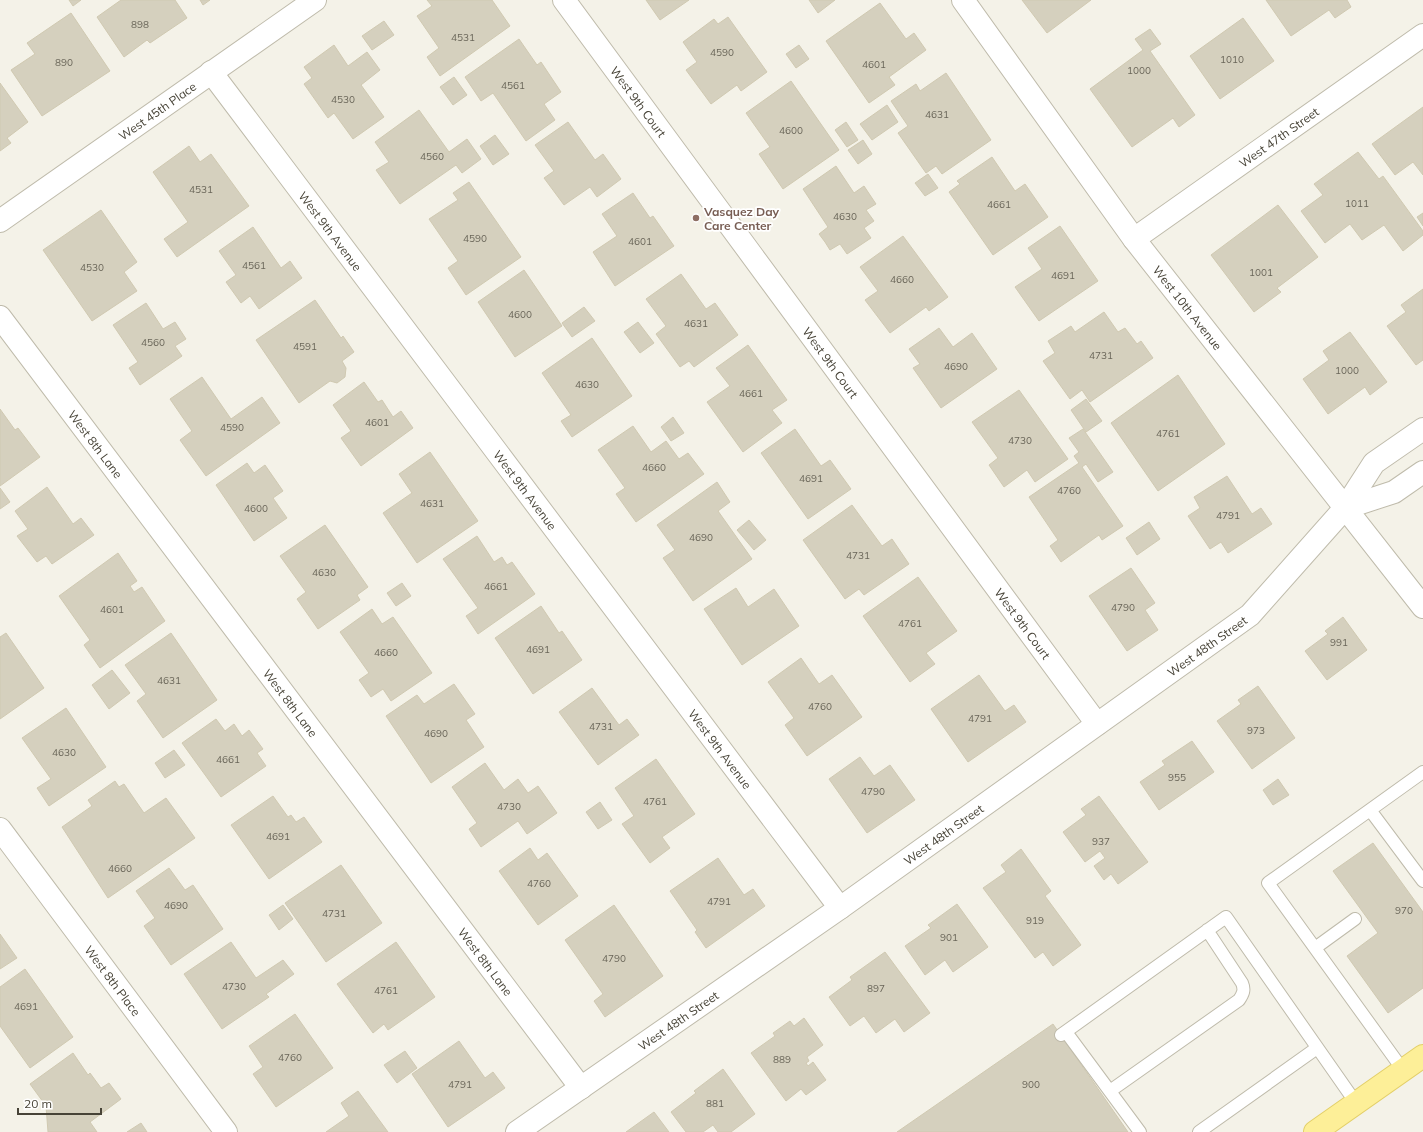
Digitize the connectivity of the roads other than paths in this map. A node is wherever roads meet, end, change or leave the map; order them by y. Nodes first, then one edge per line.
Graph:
1 (315, 0) edge
2 (564, 0) edge
3 (963, 0) edge
4 (1423, 35) edge
5 (211, 72) junction
6 (0, 221) edge
7 (1134, 239) junction
8 (0, 317) edge
9 (1423, 429) edge
10 (1423, 472) edge
11 (1345, 508) junction
12 (1423, 607) edge
13 (1097, 724) junction
14 (1423, 772) edge
15 (1370, 810) junction
16 (0, 829) edge
17 (1423, 881) edge
18 (840, 908) junction
19 (1355, 919) dead end
20 (1207, 930) junction
21 (1314, 948) junction
22 (1317, 1048) junction
23 (1423, 1056) edge
24 (1402, 1070) junction
25 (580, 1088) junction
26 (1110, 1091) junction
27 (1356, 1103) junction
28 (226, 1132) edge
29 (517, 1132) edge
30 (1140, 1132) edge
31 (1199, 1132) edge
32 (1315, 1132) edge

1 - 5 street, West 45th Place
2 - 13 street, West 9th Court
3 - 7 street, West 10th Avenue
4 - 7 street, West 47th Street
5 - 6 street, West 45th Place
5 - 18 street, West 9th Avenue
7 - 11 street, West 10th Avenue
8 - 25 street, West 8th Lane
9 - 11 street, West 48th Street
10 - 11 street
11 - 12 street, West 10th Avenue
11 - 13 street, West 48th Street
13 - 18 street, West 48th Street
14 - 15 lane
15 - 17 lane
15 - 21 lane
16 - 28 street, West 8th Place
18 - 25 street, West 48th Street
19 - 21 lane
20 - 22 lane
20 - 26 lane
20 - 26 lane
21 - 24 lane
22 - 27 lane
22 - 31 lane
23 - 24 main road
24 - 27 main road
25 - 29 street, West 48th Street
26 - 30 lane
27 - 32 main road

